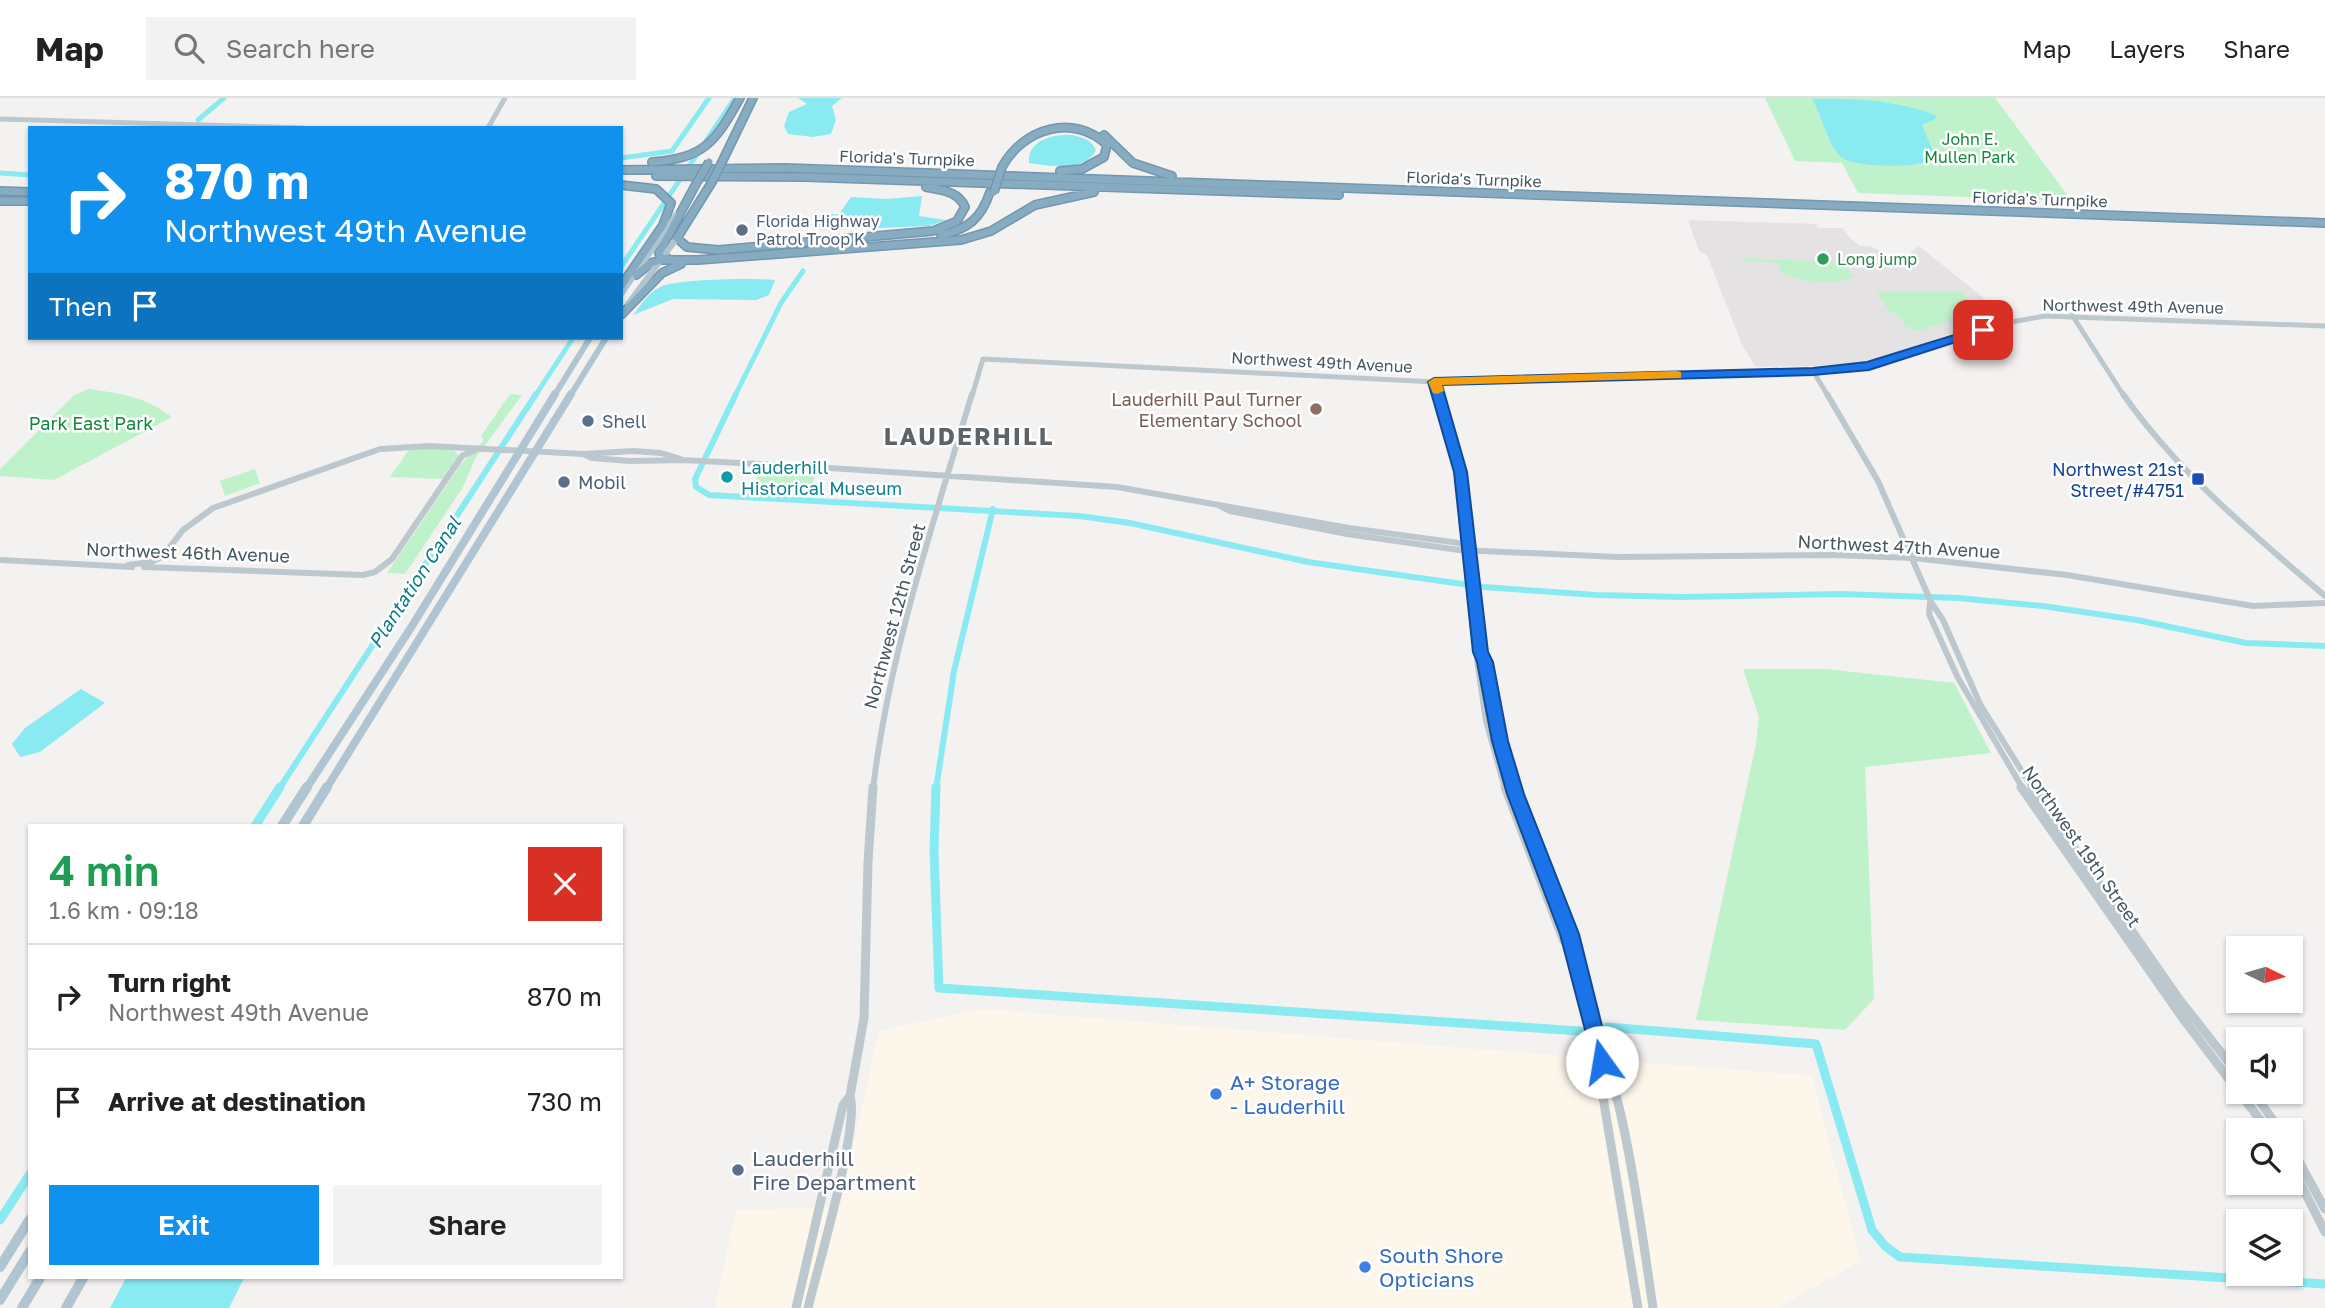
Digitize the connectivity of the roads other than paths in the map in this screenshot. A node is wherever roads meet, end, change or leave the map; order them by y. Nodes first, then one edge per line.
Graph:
1 (505, 98) edge
2 (742, 98) edge
3 (753, 98) edge
4 (0, 119) edge
5 (236, 126) edge
6 (489, 126) edge
7 (623, 163) edge
8 (999, 167) junction
9 (785, 168) junction
10 (623, 170) edge
11 (697, 175) junction
12 (750, 176) junction
13 (623, 177) edge
14 (1219, 183) junction
15 (623, 185) edge
16 (1191, 190) junction
17 (0, 191) edge
18 (28, 192) edge
19 (992, 192) junction
20 (0, 201) edge
21 (28, 201) edge
22 (685, 202) junction
23 (2325, 223) edge
24 (2325, 229) edge
25 (677, 238) junction
26 (832, 240) junction
27 (879, 246) junction
28 (718, 250) junction
29 (661, 260) junction
30 (698, 260) junction
31 (636, 275) junction
32 (623, 283) edge
33 (623, 291) edge
34 (623, 312) edge
35 (623, 314) edge
36 (2072, 315) junction
37 (2325, 327) edge
38 (589, 340) edge
39 (605, 340) edge
40 (983, 359) joint
41 (1813, 372) junction
42 (1434, 382) junction
43 (458, 447) junction
44 (480, 448) junction
45 (519, 450) junction
46 (534, 452) junction
47 (462, 456) junction
48 (948, 475) junction
49 (1469, 548) junction
50 (162, 556) junction
51 (1913, 558) junction
52 (0, 560) edge
53 (128, 565) junction
54 (174, 567) junction
55 (2325, 596) edge
56 (2325, 603) edge
57 (421, 611) junction
58 (412, 626) junction
59 (425, 626) junction
60 (418, 637) junction
61 (2012, 768) junction
62 (298, 801) junction
63 (283, 824) edge
64 (301, 824) edge
65 (302, 824) edge
66 (2226, 1059) edge
67 (1602, 1062) junction
68 (2226, 1075) edge
69 (850, 1096) junction
70 (2248, 1104) edge
71 (2259, 1118) edge
72 (2303, 1169) edge
73 (2303, 1189) edge
74 (2325, 1209) edge
75 (28, 1222) edge
76 (2325, 1233) edge
77 (28, 1254) edge
78 (0, 1267) edge
79 (39, 1279) edge
80 (82, 1279) edge
81 (0, 1300) edge
82 (22, 1308) edge
83 (66, 1308) edge
84 (796, 1308) edge
85 (808, 1308) edge
86 (1637, 1308) edge
87 (1653, 1308) edge

1 - 6 street
2 - 7 highway
2 - 11 highway, bridge
3 - 25 highway, bridge
4 - 5 street
8 - 9 highway
8 - 14 highway
8 - 19 highway, bridge
9 - 11 highway, Florida's Turnpike
9 - 14 highway, Florida's Turnpike
10 - 11 highway, Florida's Turnpike
11 - 12 highway, Florida's Turnpike
11 - 13 highway, Florida's Turnpike
11 - 22 highway
12 - 16 highway, Florida's Turnpike
12 - 26 highway
14 - 23 highway, Florida's Turnpike
15 - 32 highway
16 - 24 highway, Florida's Turnpike
16 - 27 highway
17 - 18 highway
19 - 26 highway
19 - 27 highway
20 - 21 highway
22 - 29 highway
22 - 31 main road
25 - 28 highway
25 - 29 main road
26 - 28 highway
27 - 30 highway
28 - 29 highway
29 - 30 highway
29 - 31 highway
29 - 34 main road
30 - 35 highway
31 - 33 main road
36 - 37 street, Northwest 49th Avenue
36 - 41 street, Northwest 49th Avenue
36 - 55 street
38 - 45 main road
39 - 46 main road
40 - 42 street, Northwest 49th Avenue
40 - 48 street, Northwest 12th Street
41 - 42 street, Northwest 49th Avenue
41 - 51 street, Northwest 19th Street
42 - 49 street
43 - 44 street, Northwest 47th Avenue
43 - 47 street
43 - 50 street, Northwest 47th Avenue
44 - 45 street, Northwest 47th Avenue
44 - 47 street
45 - 46 street, Northwest 47th Avenue
45 - 57 main road
46 - 48 street, Northwest 47th Avenue
46 - 59 main road
47 - 54 street, Northwest 46th Avenue
48 - 49 street, Northwest 47th Avenue
48 - 69 street, Northwest 12th Street
49 - 51 street, Northwest 47th Avenue
49 - 67 street
50 - 53 street
50 - 54 street
51 - 56 street, Northwest 47th Avenue
51 - 61 street, Northwest 19th Street
52 - 53 street, Northwest 46th Avenue
53 - 54 street, Northwest 46th Avenue
57 - 58 main road
57 - 59 main road
58 - 60 main road
58 - 62 main road
59 - 60 main road
60 - 65 main road
61 - 66 street, Northwest 19th Street
61 - 68 street, Northwest 19th Street
62 - 63 main road
62 - 64 main road
67 - 86 street
67 - 87 street
69 - 84 street, Northwest 12th Street
69 - 85 street, Northwest 12th Street
70 - 71 street, Northwest 19th Street
72 - 74 street
73 - 76 street
75 - 78 main road
77 - 81 main road
79 - 82 main road
80 - 83 main road

